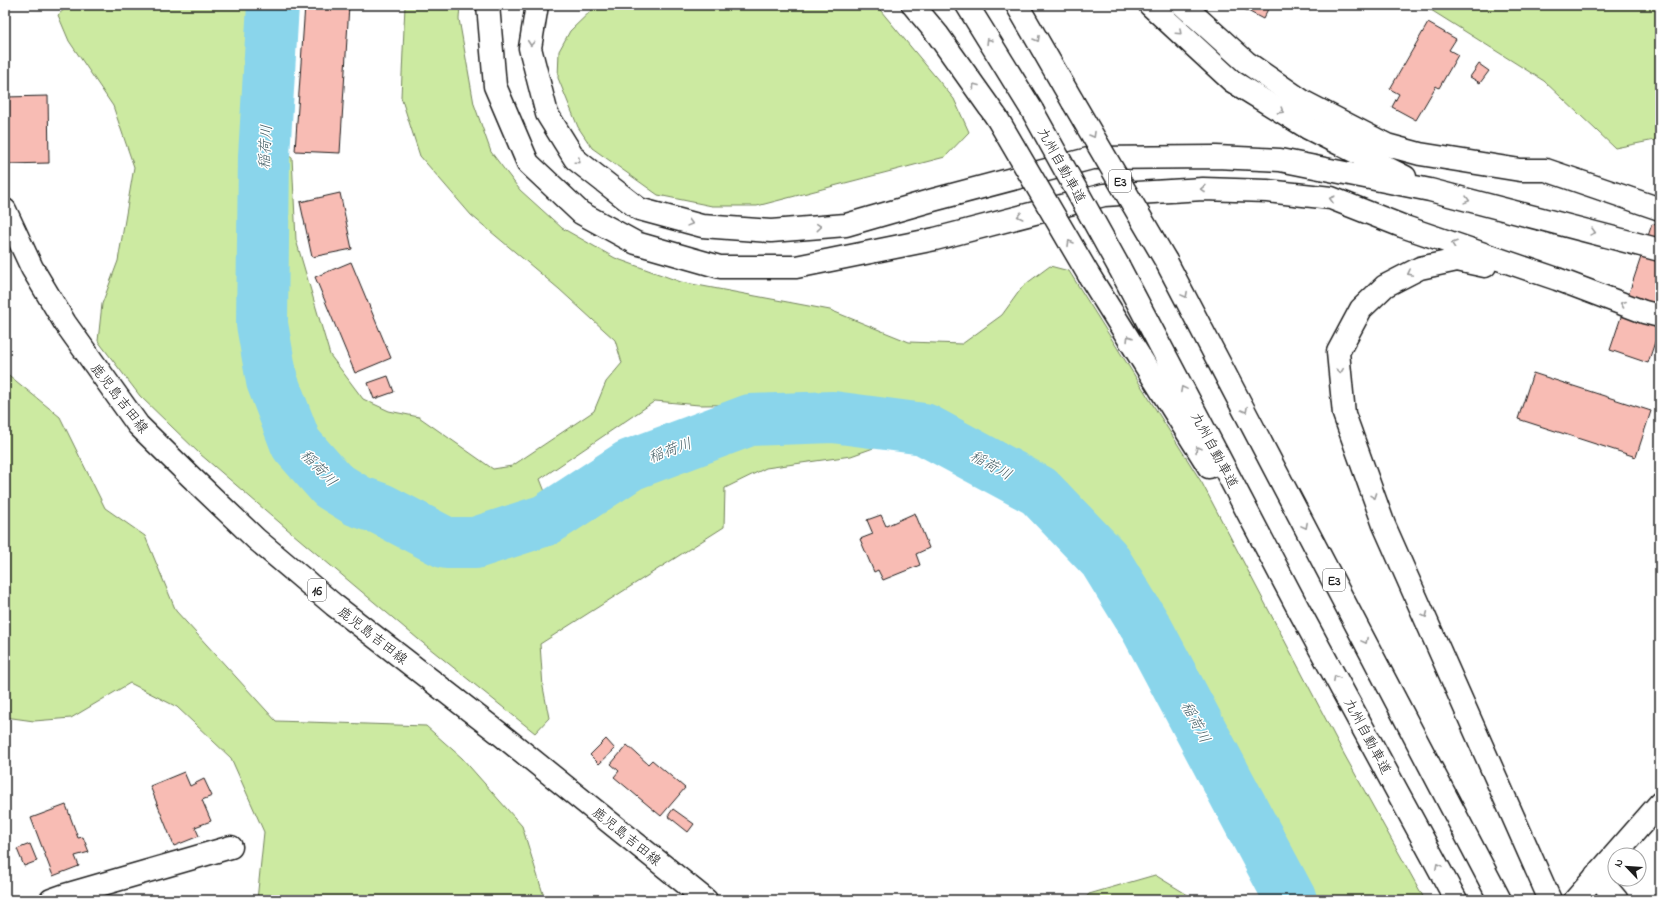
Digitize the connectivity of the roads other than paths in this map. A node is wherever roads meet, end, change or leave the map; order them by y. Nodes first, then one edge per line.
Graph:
1 (488, 5) edge
2 (537, 5) edge
3 (913, 5) edge
4 (966, 5) edge
5 (1017, 5) edge
6 (1150, 5) edge
7 (1183, 5) edge
8 (1430, 190) junction
9 (1660, 209) edge
10 (5, 210) edge
11 (1660, 250) edge
12 (1557, 279) junction
13 (1660, 316) edge
14 (1300, 612) junction
15 (1660, 803) edge
16 (231, 847) dead end
17 (1596, 875) junction
18 (51, 900) edge
19 (706, 900) edge
20 (1456, 900) edge
21 (1500, 900) edge
22 (1550, 900) edge
23 (1575, 900) edge
24 (1617, 900) edge

12 -> 1 main road
2 -> 8 main road
14 -> 3 main road, bridge
14 -> 4 main road, 九州自動車道, bridge
5 -> 21 main road, E3, bridge
6 -> 8 main road
7 - 9 main road
8 -> 11 main road
10 - 19 main road, 鹿児島吉田線 / 16
13 -> 12 main road
12 -> 22 main road
20 -> 14 main road, 九州自動車道
15 - 17 main road
16 - 18 main road
17 - 23 main road
17 - 24 main road

